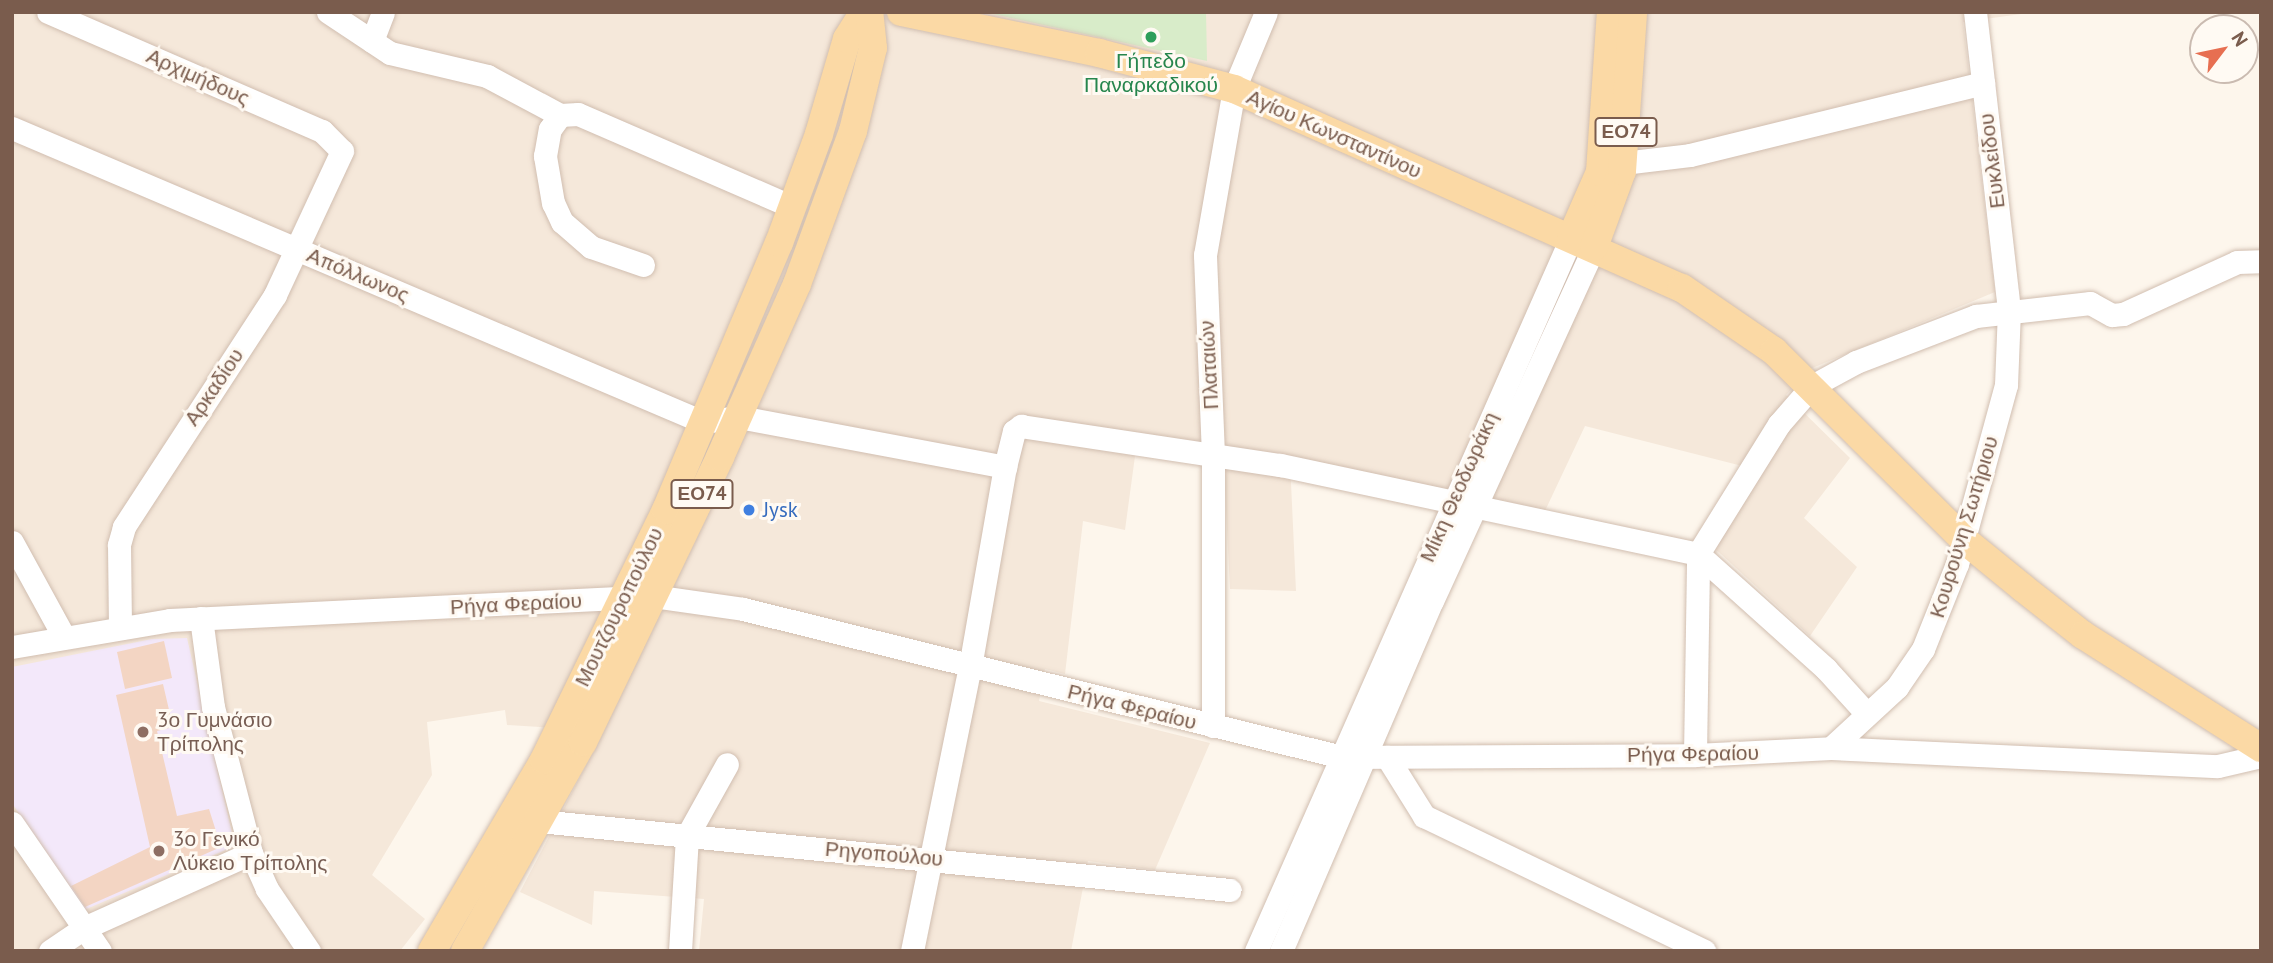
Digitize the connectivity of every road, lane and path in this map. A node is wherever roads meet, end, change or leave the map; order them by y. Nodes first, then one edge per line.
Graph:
1 (48, 12) edge
2 (328, 12) edge
3 (383, 12) edge
4 (864, 12) edge
5 (869, 12) edge
6 (901, 12) edge
7 (1266, 12) edge
8 (1611, 12) edge
9 (1633, 12) edge
10 (1975, 12) edge
11 (372, 41) junction
12 (1983, 83) junction
13 (1234, 89) junction
14 (560, 115) junction
15 (12, 128) edge
16 (342, 151) joint
17 (1623, 163) junction
18 (793, 207) junction
19 (1583, 243) junction
20 (299, 251) junction
21 (2261, 261) edge
22 (643, 265) dead end
23 (2009, 310) junction
24 (1812, 386) junction
25 (738, 417) junction
26 (703, 422) junction
27 (1213, 454) junction
28 (1005, 467) junction
29 (1452, 500) junction
30 (1475, 506) junction
31 (1963, 538) junction
32 (12, 542) edge
33 (1698, 554) junction
34 (653, 596) junction
35 (624, 599) junction
36 (201, 618) junction
37 (120, 628) junction
38 (63, 635) junction
39 (12, 647) edge
40 (970, 667) junction
41 (1867, 714) junction
42 (1213, 726) junction
43 (1831, 748) junction
44 (2261, 748) edge
45 (1695, 755) junction
46 (2261, 756) edge
47 (1342, 757) junction
48 (1377, 757) junction
49 (727, 764) dead end
50 (539, 821) junction
51 (12, 823) edge
52 (687, 836) junction
53 (251, 853) junction
54 (928, 858) junction
55 (1230, 890) dead end
56 (84, 928) junction
57 (51, 951) edge
58 (100, 951) edge
59 (309, 951) edge
60 (432, 951) edge
61 (465, 951) edge
62 (680, 951) edge
63 (912, 951) edge
64 (1256, 951) edge
65 (1282, 951) edge
66 (1704, 951) edge

1 - 16 street, Αρχιμήδους
2 - 11 street
3 - 11 street
4 - 18 main road, Μουτζουροπούλου / ΕΟ74
5 - 25 main road, Μουτζουροπούλου / ΕΟ74
6 - 13 main road, Αγίου Κωνσταντίνου
7 - 13 street, Πλαταιών
8 - 19 main road, Μίκη Θεοδωράκη / ΕΟ74
9 - 17 main road, Μίκη Θεοδωράκη / ΕΟ74
10 - 12 street, Ευκλείδου
11 - 14 street
12 - 17 street
12 - 23 street, Ευκλείδου
13 - 19 main road, Αγίου Κωνσταντίνου
13 - 27 street, Πλαταιών
14 - 18 street
14 - 22 street
15 - 20 street, Απόλλωνος
16 - 20 street, Αρκαδίου
17 - 19 main road, Μίκη Θεοδωράκη / ΕΟ74
18 - 26 main road, Μουτζουροπούλου / ΕΟ74
19 - 24 main road, Αγίου Κωνσταντίνου
19 - 29 street, Μίκη Θεοδωράκη
19 - 30 street, Μίκη Θεοδωράκη
20 - 26 street, Απόλλωνος
20 - 37 street, Αρκαδίου
21 - 23 street
23 - 24 street
23 - 31 street, Κουρούνη Σωτήριου
24 - 31 main road, Αγίου Κωνσταντίνου
24 - 33 street
25 - 26 street
25 - 28 street
25 - 34 main road, Μουτζουροπούλου / ΕΟ74
26 - 35 main road, Μουτζουροπούλου / ΕΟ74
27 - 28 street
27 - 29 street
27 - 42 street, Πλαταιών
28 - 40 street
29 - 30 street
29 - 47 street, Μίκη Θεοδωράκη
30 - 33 street
30 - 48 street, Μίκη Θεοδωράκη
31 - 41 street, Κουρούνη Σωτήριου
31 - 44 main road, Αγίου Κωνσταντίνου
32 - 38 street
33 - 41 street
33 - 45 street
34 - 35 street, Ρήγα Φεραίου
34 - 40 street, Ρήγα Φεραίου
34 - 50 main road, Μουτζουροπούλου / ΕΟ74
35 - 36 street, Ρήγα Φεραίου
35 - 60 main road, Μουτζουροπούλου / ΕΟ74
36 - 37 street, Ρήγα Φεραίου
36 - 53 street
37 - 38 street, Ρήγα Φεραίου
38 - 39 street, Ρήγα Φεραίου
40 - 42 street, Ρήγα Φεραίου
40 - 54 street
41 - 43 street, Κουρούνη Σωτήριου
42 - 47 street, Ρήγα Φεραίου
43 - 45 street, Ρήγα Φεραίου
43 - 46 street, Ρήγα Φεραίου
45 - 48 street, Ρήγα Φεραίου
47 - 48 street, Ρήγα Φεραίου
47 - 64 street, Μίκη Θεοδωράκη
48 - 65 street, Μίκη Θεοδωράκη
48 - 66 street
49 - 52 street
50 - 52 street, Ρηγοπούλου
50 - 61 main road, Μουτζουροπούλου / ΕΟ74
51 - 56 street
52 - 54 street, Ρηγοπούλου
52 - 62 street
53 - 56 street
53 - 59 street
54 - 55 street, Ρηγοπούλου
54 - 63 street
56 - 57 street
56 - 58 street

